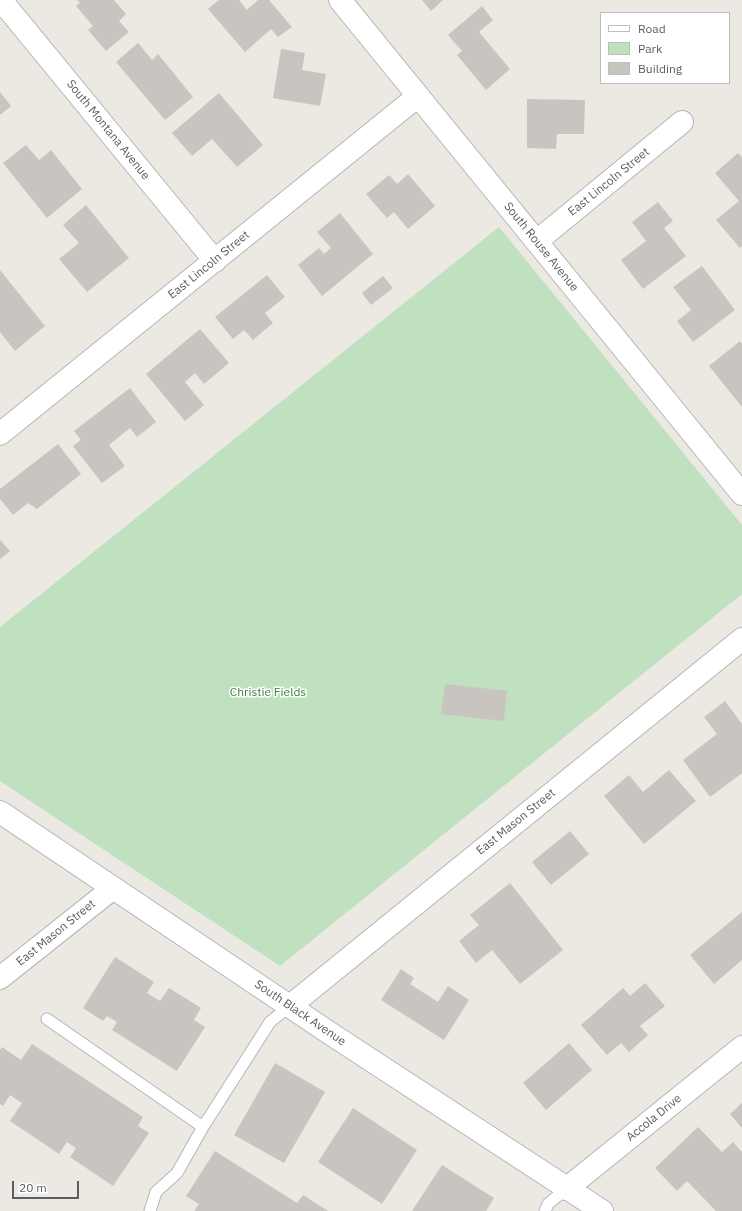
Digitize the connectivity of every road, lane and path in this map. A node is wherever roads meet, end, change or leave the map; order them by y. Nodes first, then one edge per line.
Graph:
1 (1, 0) edge
2 (340, 0) edge
3 (418, 96) junction
4 (682, 122) dead end
5 (537, 241) junction
6 (215, 261) junction
7 (3, 427) edge
8 (742, 494) edge
9 (742, 639) edge
10 (0, 812) edge
11 (112, 889) junction
12 (0, 978) edge
13 (290, 1006) junction
14 (47, 1019) dead end
15 (742, 1047) edge
16 (203, 1127) junction
17 (566, 1189) junction
18 (150, 1211) edge
19 (545, 1211) edge
20 (602, 1211) edge

1 - 6 street, South Montana Avenue
2 - 3 street, South Rouse Avenue
3 - 5 street, South Rouse Avenue
3 - 6 street, East Lincoln Street
4 - 5 street, East Lincoln Street
5 - 8 street, South Rouse Avenue
6 - 7 street, East Lincoln Street
9 - 13 street, East Mason Street
10 - 11 street, South Black Avenue
11 - 12 street, East Mason Street
11 - 13 street, South Black Avenue
13 - 16 lane
13 - 17 street, South Black Avenue
14 - 16 lane
15 - 17 street, Accola Drive
16 - 18 lane
17 - 19 lane
17 - 20 street, South Black Avenue

